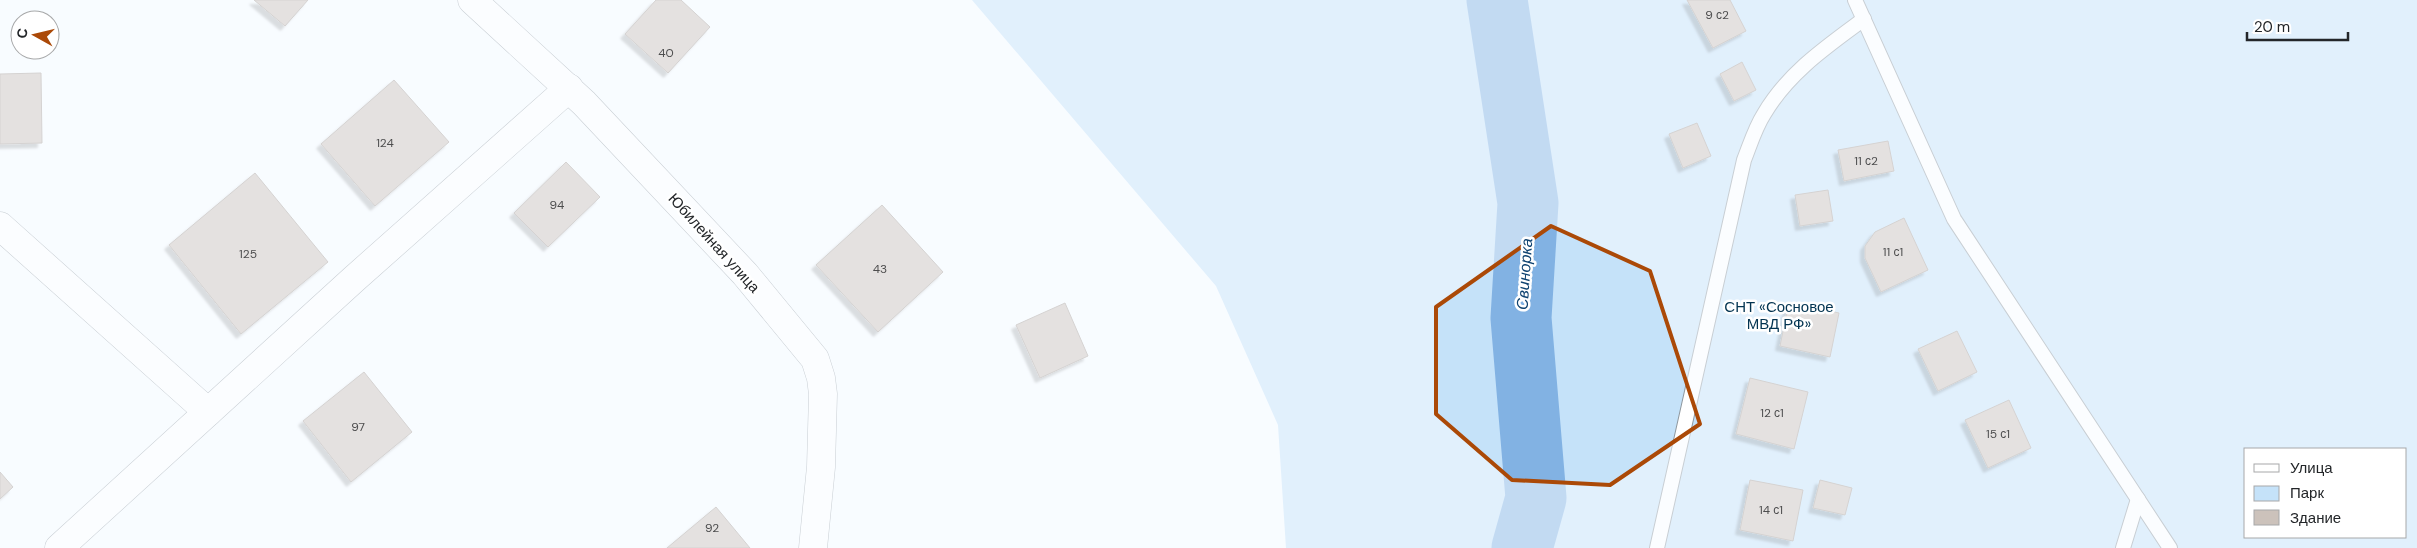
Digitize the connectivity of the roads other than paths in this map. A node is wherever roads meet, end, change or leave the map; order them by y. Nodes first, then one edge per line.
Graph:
1 (472, 0) edge
2 (1855, 0) edge
3 (1864, 19) junction
4 (569, 88) junction
5 (0, 226) edge
6 (208, 412) junction
7 (2138, 499) junction
8 (60, 548) edge
9 (814, 548) edge
10 (1657, 548) edge
11 (2123, 548) edge
12 (2170, 548) edge

1 - 4 street, Юбилейная улица
2 - 3 lane
3 - 7 lane
3 - 10 lane
4 - 6 street
4 - 9 street, Юбилейная улица
5 - 6 street
6 - 8 street
7 - 11 lane
7 - 12 lane

